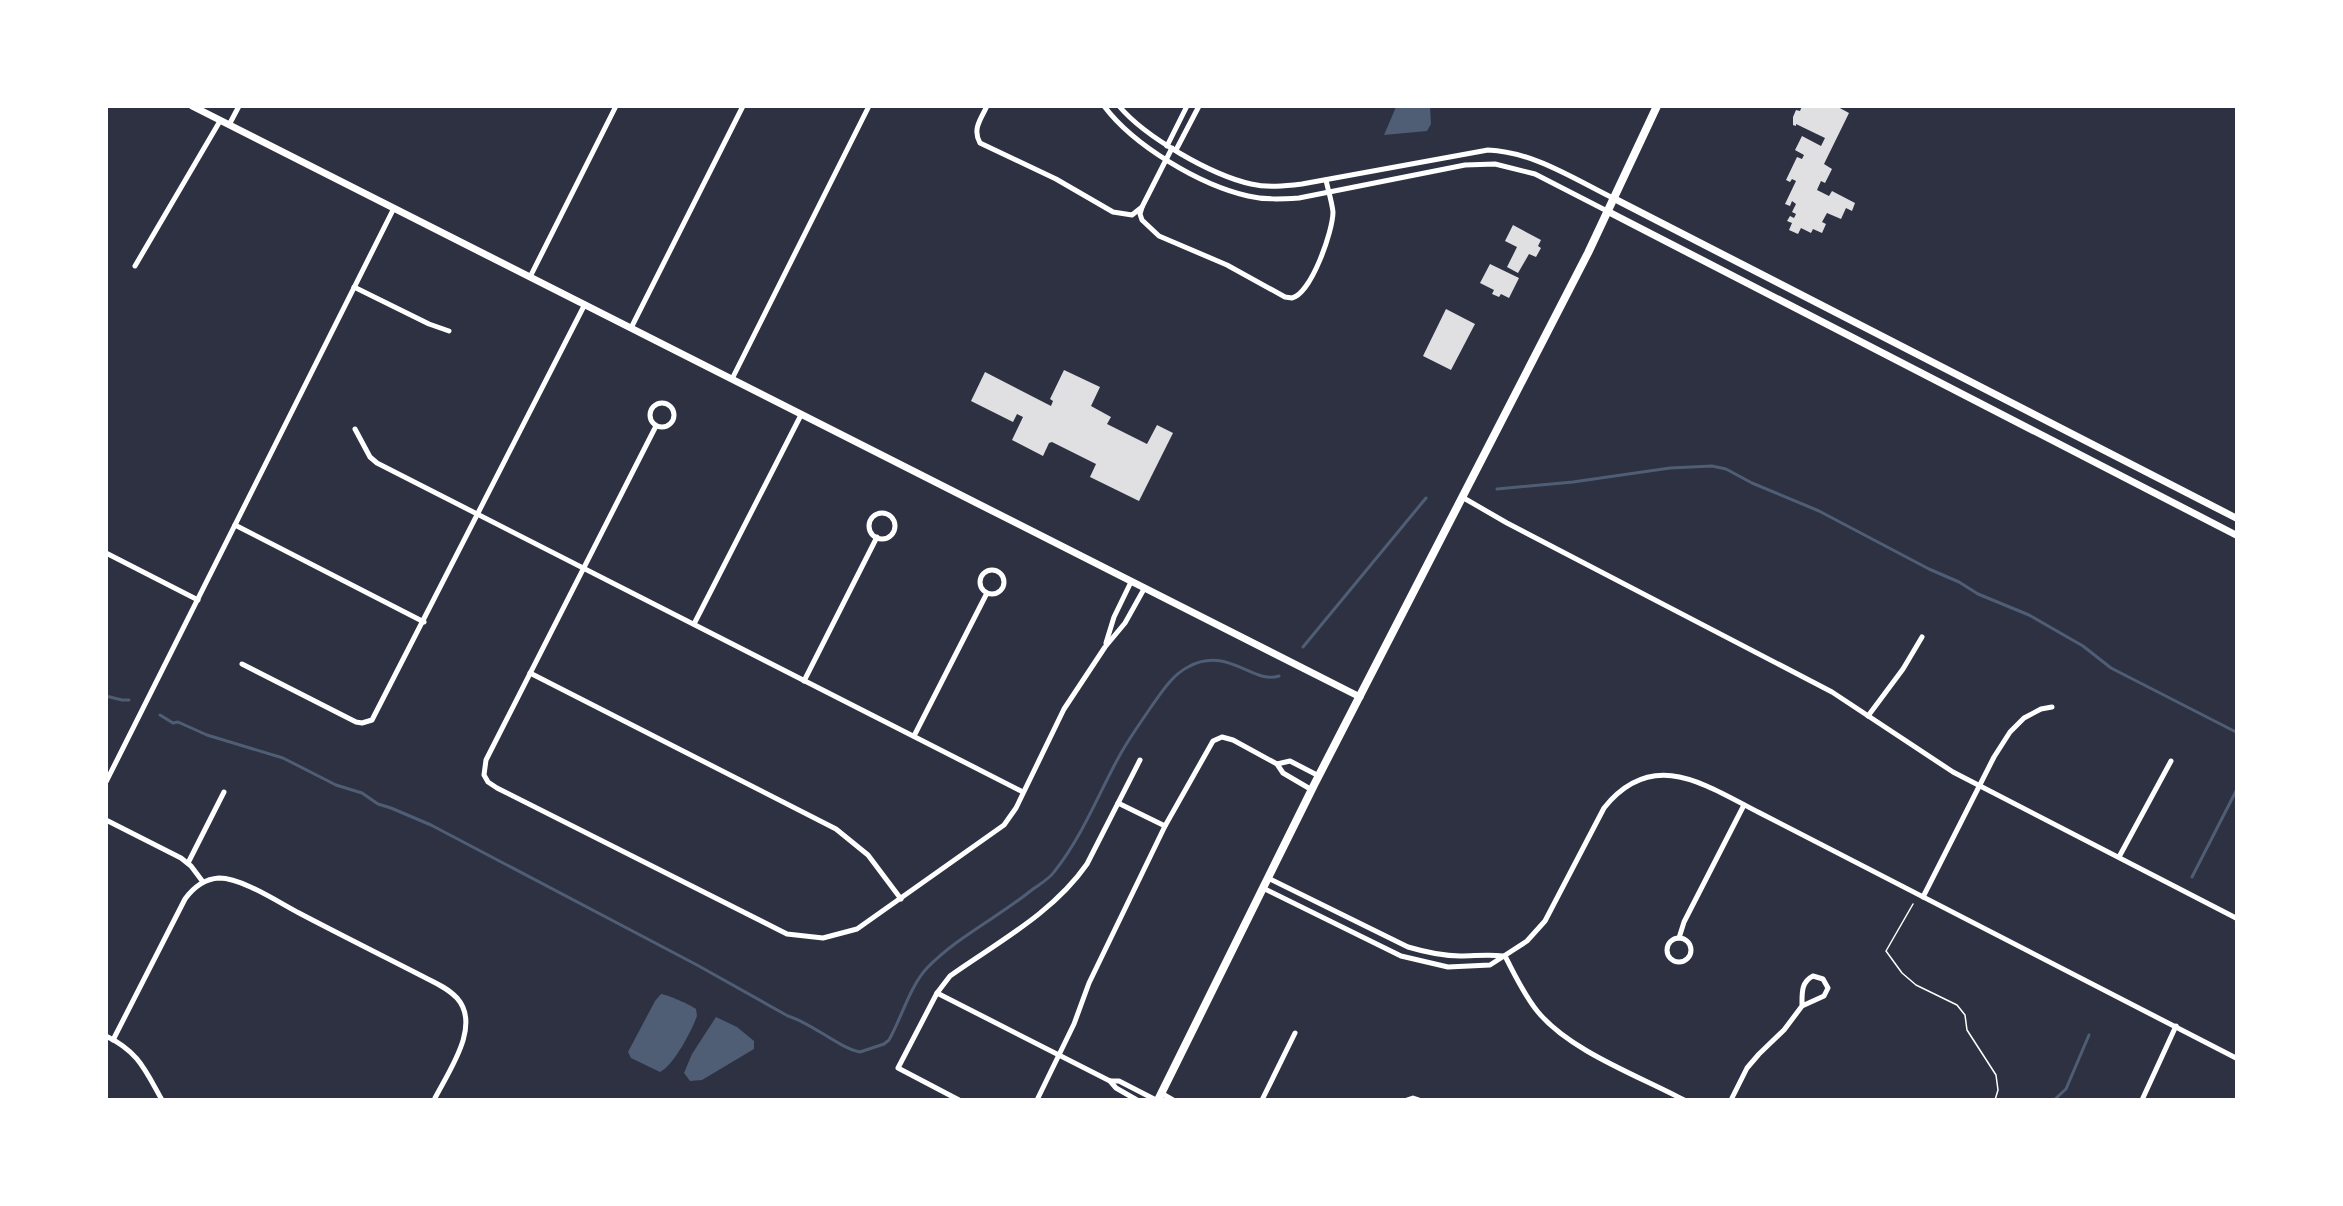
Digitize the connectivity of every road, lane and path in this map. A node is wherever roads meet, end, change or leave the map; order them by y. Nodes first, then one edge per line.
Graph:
1 (192, 106) edge
2 (239, 106) edge
3 (616, 106) edge
4 (742, 106) edge
5 (869, 106) edge
6 (987, 106) edge
7 (1104, 106) edge
8 (1119, 106) edge
9 (1187, 106) edge
10 (1199, 106) edge
11 (1657, 106) edge
12 (220, 121) junction
13 (229, 125) junction
14 (1172, 148) junction
15 (1450, 156) junction
16 (1528, 158) junction
17 (1166, 160) junction
18 (1452, 168) junction
19 (1524, 170) junction
20 (1326, 180) junction
21 (1329, 192) junction
22 (1615, 199) junction
23 (1142, 207) junction
24 (394, 208) junction
25 (1609, 212) junction
26 (1673, 228) junction
27 (1666, 242) junction
28 (1714, 249) junction
29 (1707, 262) junction
30 (135, 267) dead end
31 (530, 277) junction
32 (354, 287) junction
33 (585, 304) junction
34 (1831, 310) junction
35 (1824, 323) junction
36 (631, 328) junction
37 (449, 331) dead end
38 (732, 379) junction
39 (2016, 405) junction
40 (801, 415) junction
41 (2009, 418) junction
42 (656, 426) junction
43 (355, 429) dead end
44 (2182, 490) junction
45 (1462, 498) junction
46 (2175, 504) junction
47 (477, 515) junction
48 (2236, 518) edge
49 (235, 525) junction
50 (2236, 535) edge
51 (877, 537) junction
52 (106, 553) edge
53 (583, 568) junction
54 (1131, 582) junction
55 (1144, 589) junction
56 (987, 593) junction
57 (198, 600) junction
58 (424, 622) junction
59 (694, 624) junction
60 (1922, 636) dead end
61 (1105, 647) junction
62 (242, 664) dead end
63 (530, 673) junction
64 (804, 681) junction
65 (1360, 697) junction
66 (2052, 707) dead end
67 (1868, 716) junction
68 (914, 736) junction
69 (1140, 760) dead end
70 (2170, 761) dead end
71 (1277, 764) junction
72 (1319, 776) junction
73 (106, 782) edge
74 (1980, 786) junction
75 (1312, 790) junction
76 (225, 792) dead end
77 (1023, 792) junction
78 (1118, 803) junction
79 (1744, 805) junction
80 (106, 820) edge
81 (1165, 826) junction
82 (2119, 857) junction
83 (188, 863) junction
84 (1268, 878) junction
85 (203, 882) junction
86 (1263, 888) junction
87 (1923, 897) junction
88 (901, 899) junction
89 (1913, 904) dead end
90 (2236, 918) edge
91 (1369, 928) junction
92 (1364, 938) junction
93 (1679, 938) junction
94 (1505, 956) junction
95 (937, 993) junction
96 (1802, 1006) junction
97 (2176, 1026) junction
98 (1296, 1033) dead end
99 (106, 1036) edge
100 (113, 1040) junction
101 (1060, 1055) junction
102 (2236, 1058) edge
103 (1110, 1081) junction
104 (1158, 1097) edge
105 (162, 1100) edge
106 (434, 1100) edge
107 (959, 1100) edge
108 (1037, 1100) edge
109 (1137, 1100) edge
110 (1173, 1100) edge
111 (1262, 1100) edge
112 (1407, 1100) edge
113 (1419, 1100) edge
114 (1684, 1100) edge
115 (1731, 1100) edge
116 (1995, 1100) edge
117 (2142, 1100) edge

1 - 12 street
2 - 13 street
3 - 31 street
4 - 36 street
5 - 38 street
6 - 23 street
7 - 17 street
8 - 14 street
9 - 14 street
10 - 14 street
11 - 22 main road
12 - 13 street
12 - 30 street
13 - 24 street
14 - 17 street
14 - 20 street
15 - 16 street
15 - 18 street
15 - 20 street
16 - 19 street
16 - 22 street
17 - 21 street
17 - 23 street
18 - 19 street
18 - 21 street
19 - 25 street
20 - 21 street
21 - 23 street
22 - 25 main road
22 - 26 street
24 - 31 street
24 - 32 street
25 - 27 street
25 - 45 main road
26 - 27 street
26 - 28 street
27 - 29 street
28 - 29 street
28 - 34 street
29 - 35 street
31 - 33 street
32 - 37 street
32 - 49 street
33 - 36 street
33 - 47 street
34 - 35 street
34 - 39 street
35 - 41 street
36 - 38 street
38 - 40 street
39 - 41 street
39 - 44 street
40 - 54 street
40 - 59 street
41 - 46 street
42 - 42 street
42 - 53 street
43 - 47 street
44 - 46 street
44 - 48 street
45 - 65 main road
45 - 67 street
46 - 50 street
47 - 53 street
47 - 58 street
49 - 57 street
49 - 58 street
51 - 51 street
51 - 64 street
52 - 57 street
53 - 59 street
53 - 63 street
54 - 55 street
54 - 61 street
55 - 61 street
55 - 65 street
56 - 56 street
56 - 68 street
57 - 73 street
58 - 62 street
59 - 64 street
60 - 67 street
61 - 77 street
63 - 88 street
63 - 88 street
64 - 68 street
65 - 72 main road
66 - 74 street
67 - 74 street
68 - 77 street
69 - 78 street
70 - 82 street
71 - 72 street
71 - 75 street
71 - 81 street
72 - 75 main road
74 - 82 street
74 - 87 street
75 - 84 main road
76 - 83 street
77 - 88 street
78 - 81 street
78 - 95 street
79 - 87 street
79 - 93 street
79 - 94 street
80 - 83 street
81 - 101 street
82 - 90 street
83 - 85 street
84 - 86 main road
84 - 91 street
85 - 100 street
85 - 106 street
86 - 92 street
86 - 104 main road
87 - 97 street
89 - 116 path
91 - 92 street
91 - 94 street
92 - 94 street
93 - 93 street
94 - 114 street
95 - 101 street
95 - 107 street
96 - 96 street
96 - 115 street
97 - 102 street
97 - 117 street
98 - 111 street
99 - 100 street
100 - 105 street
101 - 103 street
101 - 108 street
103 - 104 street
103 - 109 street
104 - 110 street
112 - 113 street

